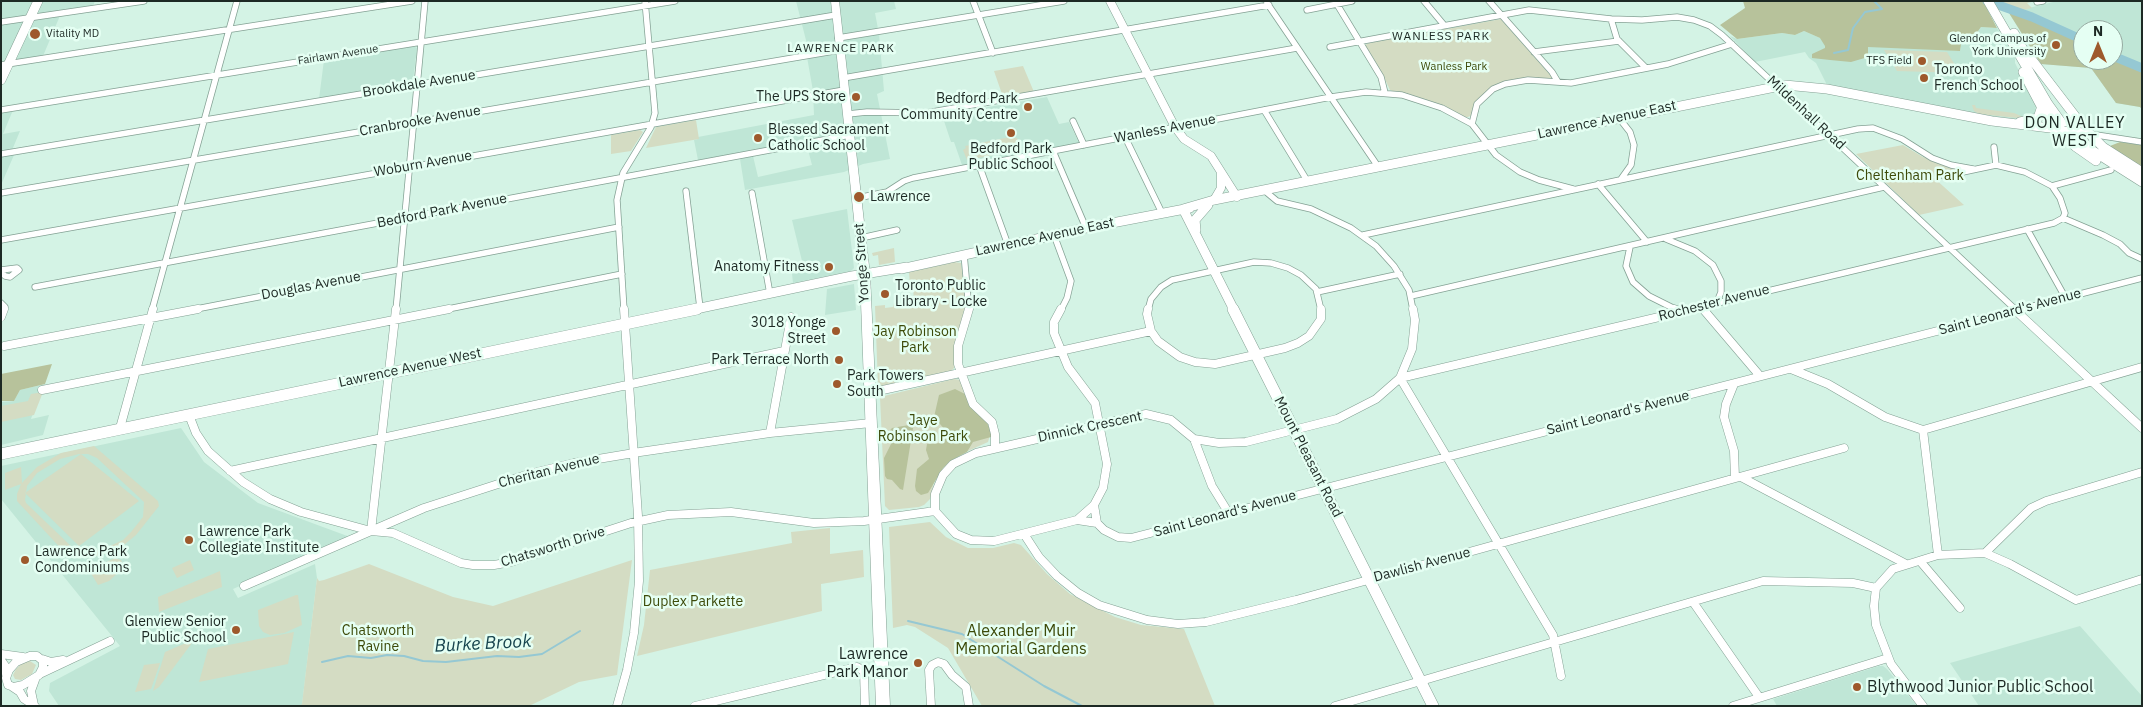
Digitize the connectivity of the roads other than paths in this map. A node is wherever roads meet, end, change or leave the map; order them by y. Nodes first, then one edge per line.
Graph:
1 (38, 1) edge
2 (144, 1) edge
3 (237, 1) edge
4 (412, 1) edge
5 (425, 1) edge
6 (675, 1) edge
7 (835, 1) edge
8 (973, 1) edge
9 (1064, 1) edge
10 (1110, 1) edge
11 (1352, 1) edge
12 (1424, 1) edge
13 (1489, 1) edge
14 (1988, 1) edge
15 (1995, 1) edge
16 (1268, 3) edge
17 (1335, 3) edge
18 (645, 4) edge
19 (1307, 10) dead end
20 (836, 15) junction
21 (978, 15) junction
22 (1501, 15) junction
23 (30, 18) junction
24 (1611, 19) junction
25 (1, 22) edge
26 (1444, 26) junction
27 (229, 29) junction
28 (1124, 30) junction
29 (838, 38) junction
30 (1619, 41) junction
31 (421, 42) junction
32 (1359, 42) junction
33 (1732, 44) junction
34 (650, 46) junction
35 (1330, 47) dead end
36 (1297, 48) junction
37 (840, 50) junction
38 (2020, 50) junction
39 (1534, 52) junction
40 (993, 53) junction
41 (5, 64) edge
42 (1646, 68) junction
43 (1147, 74) junction
44 (217, 75) junction
45 (844, 78) junction
46 (1, 80) edge
47 (653, 81) junction
48 (1558, 82) junction
49 (417, 85) junction
50 (1776, 86) junction
51 (844, 90) junction
52 (1385, 92) junction
53 (1331, 97) junction
54 (2041, 109) junction
55 (1, 110) edge
56 (1264, 110) junction
57 (848, 114) junction
58 (1619, 118) junction
59 (1978, 118) junction
60 (204, 120) junction
61 (1073, 121) dead end
62 (2015, 122) junction
63 (413, 123) junction
64 (652, 124) junction
65 (1472, 124) junction
66 (1175, 127) junction
67 (2057, 129) junction
68 (1829, 134) junction
69 (2087, 134) junction
70 (850, 135) junction
71 (1125, 137) junction
72 (2142, 142) edge
73 (1084, 145) junction
74 (1488, 145) junction
75 (1994, 147) dead end
76 (1053, 151) junction
77 (1, 154) edge
78 (194, 160) junction
79 (979, 165) junction
80 (1996, 165) junction
81 (409, 167) junction
82 (1379, 168) junction
83 (1973, 169) junction
84 (2111, 170) junction
85 (1221, 172) junction
86 (2142, 172) edge
87 (1944, 176) dead end
88 (2142, 177) edge
89 (622, 178) junction
90 (1621, 179) junction
91 (1308, 182) junction
92 (2142, 182) edge
93 (1598, 184) junction
94 (2052, 186) junction
95 (1884, 187) junction
96 (2142, 187) edge
97 (1573, 189) junction
98 (686, 190) dead end
99 (1265, 192) junction
100 (752, 193) dead end
101 (1, 194) edge
102 (1237, 197) junction
103 (857, 198) junction
104 (1211, 203) junction
105 (180, 208) junction
106 (1183, 209) junction
107 (1162, 213) junction
108 (404, 218) junction
109 (2063, 218) junction
110 (619, 227) junction
111 (1086, 228) junction
112 (2027, 228) junction
113 (897, 230) dead end
114 (1196, 233) junction
115 (1054, 235) junction
116 (1363, 235) junction
117 (861, 238) junction
118 (1665, 238) junction
119 (1, 240) edge
120 (1647, 242) junction
121 (1008, 245) junction
122 (1948, 246) junction
123 (1630, 247) junction
124 (964, 254) junction
125 (2142, 259) edge
126 (166, 262) junction
127 (399, 269) junction
128 (1214, 269) junction
129 (622, 274) junction
130 (1400, 274) junction
131 (865, 275) junction
132 (2142, 278) edge
133 (35, 287) dead end
134 (1317, 292) junction
135 (770, 294) junction
136 (1411, 296) junction
137 (2065, 297) junction
138 (1717, 302) junction
139 (1, 303) edge
140 (1701, 306) junction
141 (700, 308) junction
142 (2016, 310) junction
143 (1679, 311) junction
144 (1, 317) edge
145 (151, 317) junction
146 (791, 317) dead end
147 (394, 319) junction
148 (625, 324) junction
149 (1151, 331) junction
150 (4, 346) dead end
151 (784, 350) junction
152 (1062, 351) junction
153 (1256, 355) junction
154 (2142, 368) edge
155 (1791, 369) junction
156 (136, 371) junction
157 (390, 372) junction
158 (962, 373) junction
159 (1760, 376) junction
160 (1400, 378) junction
161 (2091, 381) junction
162 (628, 384) junction
163 (1734, 384) junction
164 (42, 390) dead end
165 (869, 393) junction
166 (189, 414) junction
167 (871, 423) junction
168 (1098, 424) junction
169 (120, 428) junction
170 (2142, 428) edge
171 (1295, 430) junction
172 (1923, 430) junction
173 (770, 433) junction
174 (382, 437) junction
175 (1194, 439) junction
176 (995, 448) junction
177 (1844, 448) dead end
178 (633, 453) junction
179 (1, 454) edge
180 (1447, 456) junction
181 (230, 471) junction
182 (2142, 472) edge
183 (1738, 478) junction
184 (1324, 488) junction
185 (1094, 505) junction
186 (935, 511) junction
187 (1228, 512) junction
188 (876, 520) junction
189 (1077, 520) junction
190 (638, 521) junction
191 (1097, 523) junction
192 (371, 531) junction
193 (1024, 534) junction
194 (1499, 544) junction
195 (1985, 553) junction
196 (1938, 555) junction
197 (1920, 561) junction
198 (1906, 564) junction
199 (1369, 579) junction
200 (2142, 579) edge
201 (244, 586) dead end
202 (1876, 588) junction
203 (1693, 602) junction
204 (1960, 608) dead end
205 (110, 641) dead end
206 (1555, 641) junction
207 (1, 654) edge
208 (26, 657) junction
209 (75, 658) junction
210 (1888, 658) junction
211 (42, 659) junction
212 (1, 660) edge
213 (6, 674) junction
214 (37, 676) junction
215 (1561, 676) dead end
216 (1421, 682) junction
217 (11, 686) junction
218 (1759, 698) junction
219 (35, 706) edge
220 (616, 706) edge
221 (695, 706) edge
222 (866, 706) edge
223 (883, 706) edge
224 (931, 706) edge
225 (969, 706) edge
226 (1335, 706) edge
227 (1433, 706) edge
228 (1733, 706) edge
229 (1923, 706) edge

1 - 23 main road
2 - 23 street
3 - 27 street
4 - 27 street
5 - 31 street
6 - 18 street, Fairlawn Avenue
7 - 20 main road, Yonge Street
8 - 21 street
9 - 21 street
10 - 28 street
11 - 17 street
12 - 26 street
13 - 22 street
14 - 38 main road
15 - 38 main road
16 - 28 street
16 - 36 street
17 - 19 street
17 - 32 street
18 - 31 street, Fairlawn Avenue
18 - 34 street
20 - 29 main road, Yonge Street
20 - 34 street, Brookdale Avenue
21 - 29 street
21 - 40 street
22 - 24 street, Mildenhall Road
22 - 26 street, Mildenhall Road
22 - 39 street
23 - 25 street
23 - 41 main road
24 - 30 street
24 - 33 street, Mildenhall Road
26 - 32 street, Mildenhall Road
27 - 41 street
27 - 44 street
28 - 40 street
28 - 43 street
29 - 37 main road, Yonge Street
30 - 39 street
30 - 42 street
31 - 44 street, Fairlawn Avenue
31 - 49 street
32 - 35 street, Mildenhall Road
32 - 52 street
33 - 42 street
33 - 50 street, Mildenhall Road
34 - 47 street
34 - 49 street, Brookdale Avenue
36 - 43 street
36 - 53 street
37 - 45 main road, Yonge Street
37 - 47 street, Cranbrooke Avenue
38 - 54 main road
38 - 69 main road
38 - 88 main road
38 - 92 main road
39 - 48 street
40 - 45 street
41 - 46 main road
42 - 48 street
43 - 57 street
43 - 66 street
44 - 55 street, Fairlawn Avenue
44 - 60 street
45 - 51 main road, Yonge Street
47 - 63 street, Cranbrooke Avenue
47 - 64 street
48 - 65 street
49 - 60 street, Brookdale Avenue
49 - 63 street
50 - 58 main road, Lawrence Avenue East
50 - 59 main road, Lawrence Avenue East
50 - 68 street, Mildenhall Road
51 - 57 main road, Yonge Street
51 - 64 street, Woburn Avenue
52 - 53 street, Wanless Avenue
52 - 65 street, Wanless Avenue
53 - 56 street, Wanless Avenue
53 - 82 street
54 - 62 main road
54 - 67 main road
56 - 66 street, Wanless Avenue
56 - 91 street
57 - 70 main road, Yonge Street
58 - 74 main road, Lawrence Avenue East
58 - 90 street
59 - 62 main road, Lawrence Avenue East
59 - 67 main road, Lawrence Avenue East
60 - 77 street, Brookdale Avenue
60 - 78 street
61 - 73 street
62 - 67 main road, Lawrence Avenue East
63 - 78 street, Cranbrooke Avenue
63 - 81 street
64 - 81 street, Woburn Avenue
64 - 89 street
65 - 74 street
66 - 71 street, Wanless Avenue
66 - 85 street
67 - 69 main road, Lawrence Avenue East, bridge
67 - 84 main road
68 - 83 street
68 - 90 street
68 - 95 street, Mildenhall Road
69 - 72 street, Lawrence Avenue East
69 - 86 main road
70 - 89 street, Bedford Park Avenue
70 - 103 main road, Yonge Street
71 - 73 street, Wanless Avenue
71 - 107 street
73 - 76 street, Wanless Avenue
74 - 82 main road, Lawrence Avenue East
74 - 97 street
75 - 80 street
76 - 79 street, Wanless Avenue
76 - 111 street
78 - 101 street, Cranbrooke Avenue
78 - 105 street
79 - 103 street, Wanless Avenue
79 - 121 street
80 - 83 street
80 - 94 street
81 - 105 street, Woburn Avenue
81 - 108 street
82 - 91 main road, Lawrence Avenue East
83 - 87 street
84 - 94 street
84 - 96 main road
85 - 102 street
85 - 104 street
89 - 108 street, Bedford Park Avenue
89 - 110 street
90 - 93 street
91 - 99 main road, Lawrence Avenue East
93 - 97 street
93 - 120 street
94 - 109 street
95 - 118 street
95 - 122 street, Mildenhall Road
97 - 116 street
98 - 141 street
99 - 102 main road, Lawrence Avenue East
99 - 116 street
100 - 135 street
102 - 104 main road, Lawrence Avenue East
103 - 117 main road, Yonge Street
104 - 106 main road, Lawrence Avenue East
104 - 114 main road
105 - 119 street, Woburn Avenue
105 - 126 street
106 - 107 main road, Lawrence Avenue East
106 - 114 main road, Mount Pleasant Road
107 - 111 main road, Lawrence Avenue East
108 - 126 street, Bedford Park Avenue
108 - 127 street
109 - 112 street, Rochester Avenue
109 - 125 street
110 - 127 street, Douglas Avenue
110 - 129 street
111 - 115 main road, Lawrence Avenue East
112 - 122 street, Rochester Avenue
112 - 137 street
113 - 117 street
114 - 128 main road, Mount Pleasant Road
115 - 121 main road, Lawrence Avenue East
115 - 152 street
116 - 130 street
117 - 131 main road, Yonge Street
118 - 120 street
118 - 138 street
120 - 123 street
121 - 124 main road, Lawrence Avenue East
122 - 138 street, Rochester Avenue
122 - 142 street, Mildenhall Road
123 - 136 street
123 - 143 street
124 - 131 main road, Lawrence Avenue East
124 - 158 street
126 - 133 street, Bedford Park Avenue
126 - 145 street
127 - 145 street, Douglas Avenue
127 - 147 street
128 - 134 street
128 - 149 street
128 - 153 main road, Mount Pleasant Road
129 - 147 street
129 - 148 street
130 - 134 street
130 - 136 street
131 - 135 main road, Lawrence Avenue West
131 - 165 main road, Yonge Street
132 - 137 street, Saint Leonard's Avenue
134 - 153 street
135 - 141 main road, Lawrence Avenue West
136 - 160 street
137 - 142 street, Saint Leonard's Avenue
138 - 140 street, Rochester Avenue
139 - 144 street
140 - 143 street, Rochester Avenue
140 - 159 street
141 - 148 main road, Lawrence Avenue West
142 - 155 street, Saint Leonard's Avenue
142 - 161 street, Mildenhall Road
143 - 160 street, Rochester Avenue
145 - 150 street, Douglas Avenue
145 - 156 street
146 - 151 street
147 - 156 street
147 - 157 street
148 - 157 main road, Lawrence Avenue West
148 - 162 street
149 - 152 street
149 - 153 street
151 - 162 street
151 - 173 street
152 - 158 street
152 - 168 street
153 - 171 main road, Mount Pleasant Road
154 - 161 street
155 - 159 street, Saint Leonard's Avenue
155 - 172 street
156 - 164 street
156 - 169 street
157 - 166 main road, Lawrence Avenue West
157 - 174 street
158 - 165 street
158 - 176 street
159 - 163 street, Saint Leonard's Avenue
160 - 171 street
160 - 180 street
161 - 170 street, Mildenhall Road
161 - 172 street
162 - 174 street
162 - 178 street
163 - 180 street, Saint Leonard's Avenue
163 - 183 street
165 - 167 main road, Yonge Street
166 - 169 main road, Lawrence Avenue West
166 - 181 street, Chatsworth Drive
167 - 173 street, Cheritan Avenue
167 - 188 main road, Yonge Street
168 - 175 street, Dinnick Crescent
168 - 176 street, Dinnick Crescent
168 - 185 street
169 - 179 main road, Lawrence Avenue West
171 - 175 street
171 - 184 main road, Mount Pleasant Road
172 - 196 street
173 - 178 street, Cheritan Avenue
174 - 181 street
174 - 192 street
175 - 187 street
176 - 186 street, Dinnick Crescent
177 - 183 street, Dawlish Avenue
178 - 190 street
178 - 192 street, Cheritan Avenue
180 - 184 street, Saint Leonard's Avenue
180 - 194 street
181 - 192 street, Chatsworth Drive
182 - 195 street
183 - 194 street, Dawlish Avenue
183 - 198 street
184 - 187 street, Saint Leonard's Avenue
184 - 199 main road, Mount Pleasant Road
185 - 189 street
185 - 191 street
186 - 188 street, Chatsworth Drive
186 - 193 street
187 - 191 street, Saint Leonard's Avenue
188 - 190 street, Chatsworth Drive
188 - 223 main road, Yonge Street
189 - 191 street, Saint Leonard's Avenue
189 - 193 street
190 - 192 street, Chatsworth Drive
190 - 220 street
192 - 201 street, Cheritan Avenue
193 - 199 street, Dawlish Avenue
194 - 199 street, Dawlish Avenue
194 - 206 street
195 - 196 street
195 - 200 street
196 - 197 street
197 - 198 street
197 - 204 street
198 - 202 street
199 - 216 main road, Mount Pleasant Road
202 - 203 street
202 - 210 street
203 - 206 street
203 - 218 street
205 - 209 street
206 - 215 street
206 - 216 street
207 - 208 street
208 - 211 street
208 - 213 street
209 - 211 street
209 - 214 street
210 - 218 street
210 - 229 street
211 - 214 street
212 - 213 street
213 - 217 street
214 - 217 street
214 - 219 street
216 - 226 street
216 - 227 main road, Mount Pleasant Road
217 - 219 street
218 - 228 street
221 - 222 street
224 - 225 street

